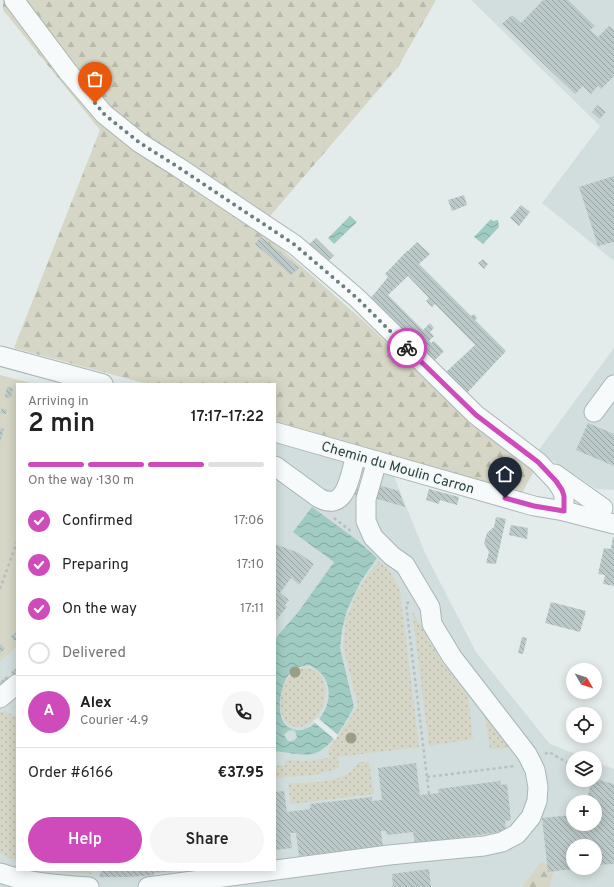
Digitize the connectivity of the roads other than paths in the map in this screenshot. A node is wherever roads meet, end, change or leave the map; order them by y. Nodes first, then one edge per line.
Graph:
1 (14, 0) edge
2 (0, 356) edge
3 (99, 383) edge
4 (614, 385) edge
5 (594, 412) dead end
6 (276, 432) edge
7 (356, 455) junction
8 (377, 461) junction
9 (538, 462) junction
10 (276, 467) edge
11 (609, 508) edge
12 (564, 511) junction
13 (614, 524) edge
14 (16, 685) edge
15 (0, 698) edge
16 (276, 870) edge
17 (268, 871) edge
18 (0, 872) edge
19 (89, 887) edge
20 (148, 887) edge

1 - 9 street
2 - 3 street
4 - 5 street
6 - 7 street, Chemin du Moulin Carron
7 - 8 street, Chemin du Moulin Carron
7 - 10 street
8 - 12 street, Chemin du Moulin Carron
8 - 16 street
9 - 11 street
9 - 12 street
11 - 12 street
12 - 13 street, Chemin du Moulin Carron
14 - 15 street
17 - 20 street
18 - 19 street

